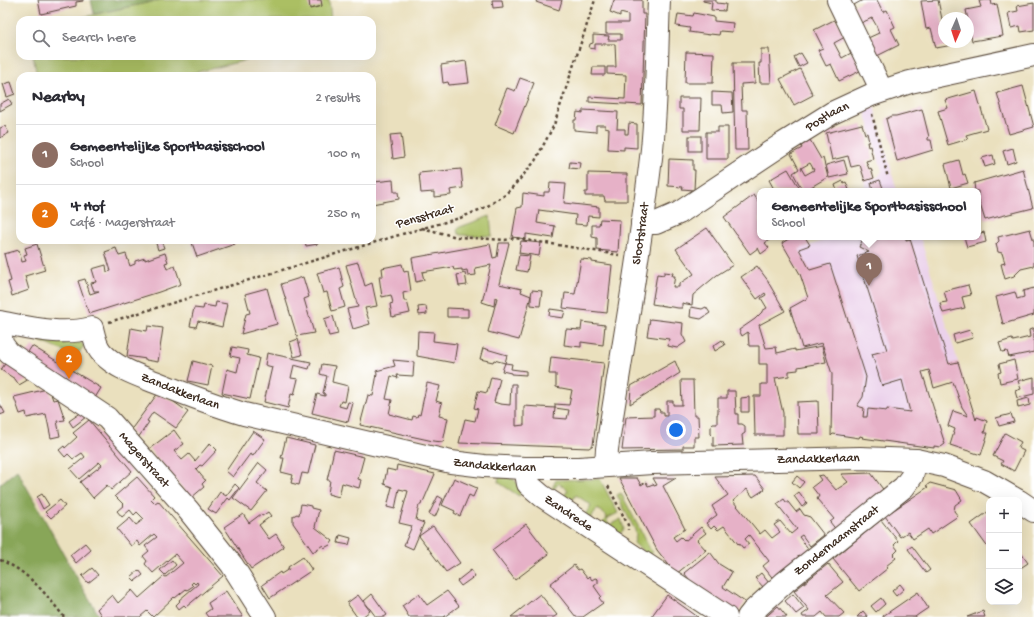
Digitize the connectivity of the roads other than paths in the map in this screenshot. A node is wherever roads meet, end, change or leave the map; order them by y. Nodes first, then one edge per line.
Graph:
1 (659, 0) edge
2 (838, 0) edge
3 (1034, 55) edge
4 (875, 94) junction
5 (642, 223) junction
6 (0, 322) edge
7 (0, 329) edge
8 (916, 460) junction
9 (606, 465) junction
10 (525, 468) junction
11 (1011, 497) edge
12 (1022, 504) edge
13 (1034, 511) edge
14 (265, 617) edge
15 (726, 617) edge
16 (748, 617) edge

1 - 5 street, Slootstraat
2 - 4 street
3 - 4 street, Postlaan
4 - 5 street, Postlaan
5 - 9 street, Slootstraat
6 - 10 street, Zandakkerlaan
7 - 14 street, Magerstraat
8 - 9 street, Zandakkerlaan
8 - 11 street, Zandakkerlaan
8 - 16 street, Zondernaamstraat
9 - 10 street, Zandakkerlaan
10 - 15 street, Zandrede
12 - 13 street, Zandakkerlaan

